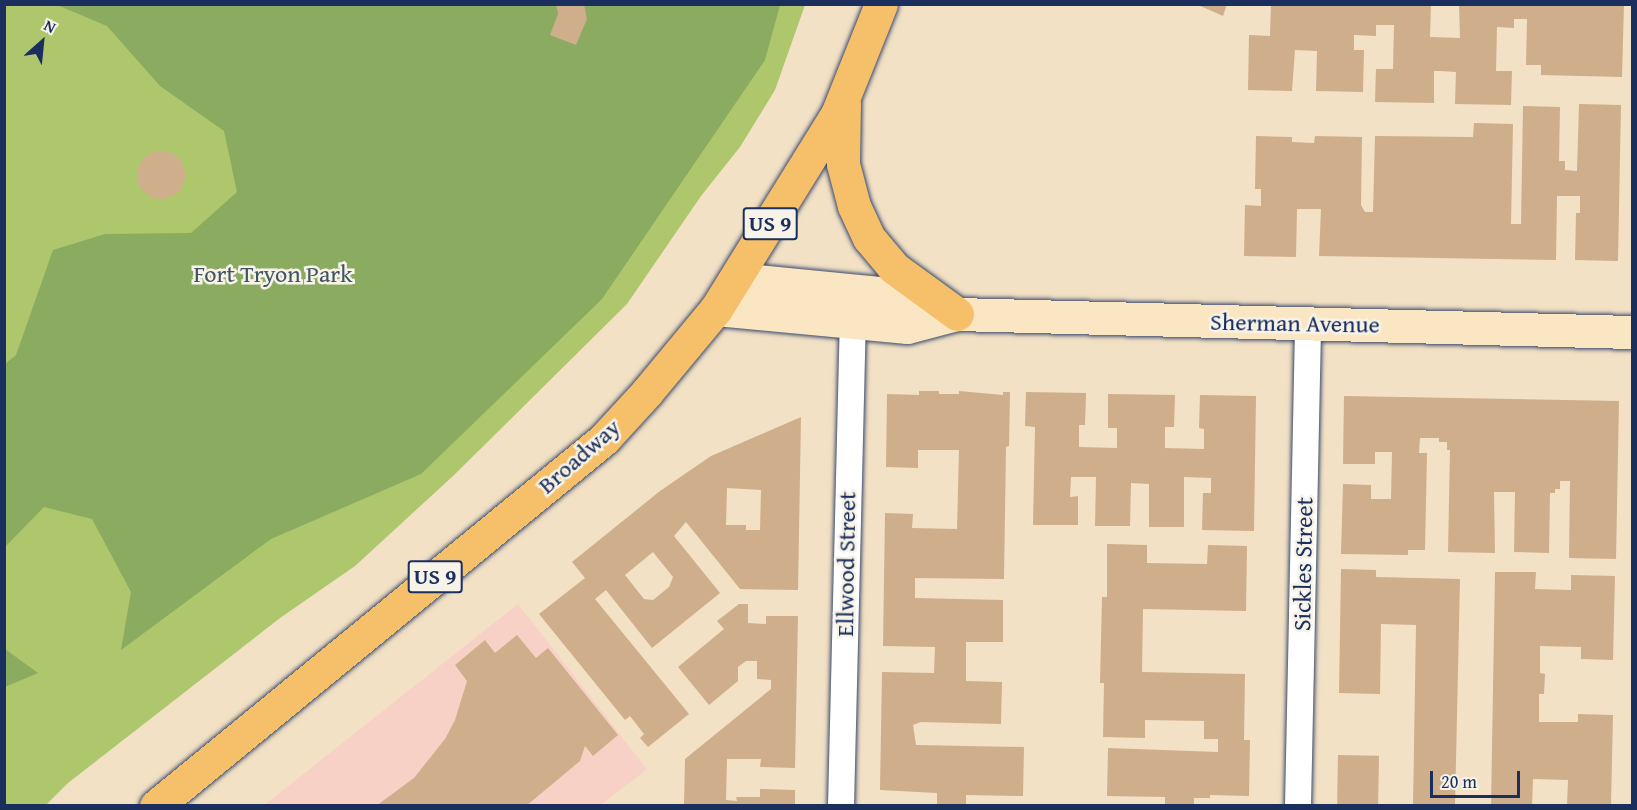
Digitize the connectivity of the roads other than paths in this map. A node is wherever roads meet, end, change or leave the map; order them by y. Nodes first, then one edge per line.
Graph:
1 (881, 4) edge
2 (844, 100) junction
3 (736, 279) junction
4 (716, 309) junction
5 (957, 314) junction
6 (853, 323) junction
7 (1308, 323) junction
8 (1632, 332) edge
9 (156, 806) edge
10 (841, 806) edge
11 (1298, 806) edge

1 - 2 main road, Broadway / US 9
2 - 3 main road, Broadway / US 9
2 - 5 main road
3 - 4 main road, Broadway / US 9
3 - 5 main road, Sherman Avenue
4 - 6 main road, Sherman Avenue
4 - 9 main road, Broadway / US 9
5 - 6 main road, Sherman Avenue
5 - 7 main road, Sherman Avenue
6 - 10 street, Ellwood Street
7 - 8 main road, Sherman Avenue
7 - 11 street, Sickles Street

